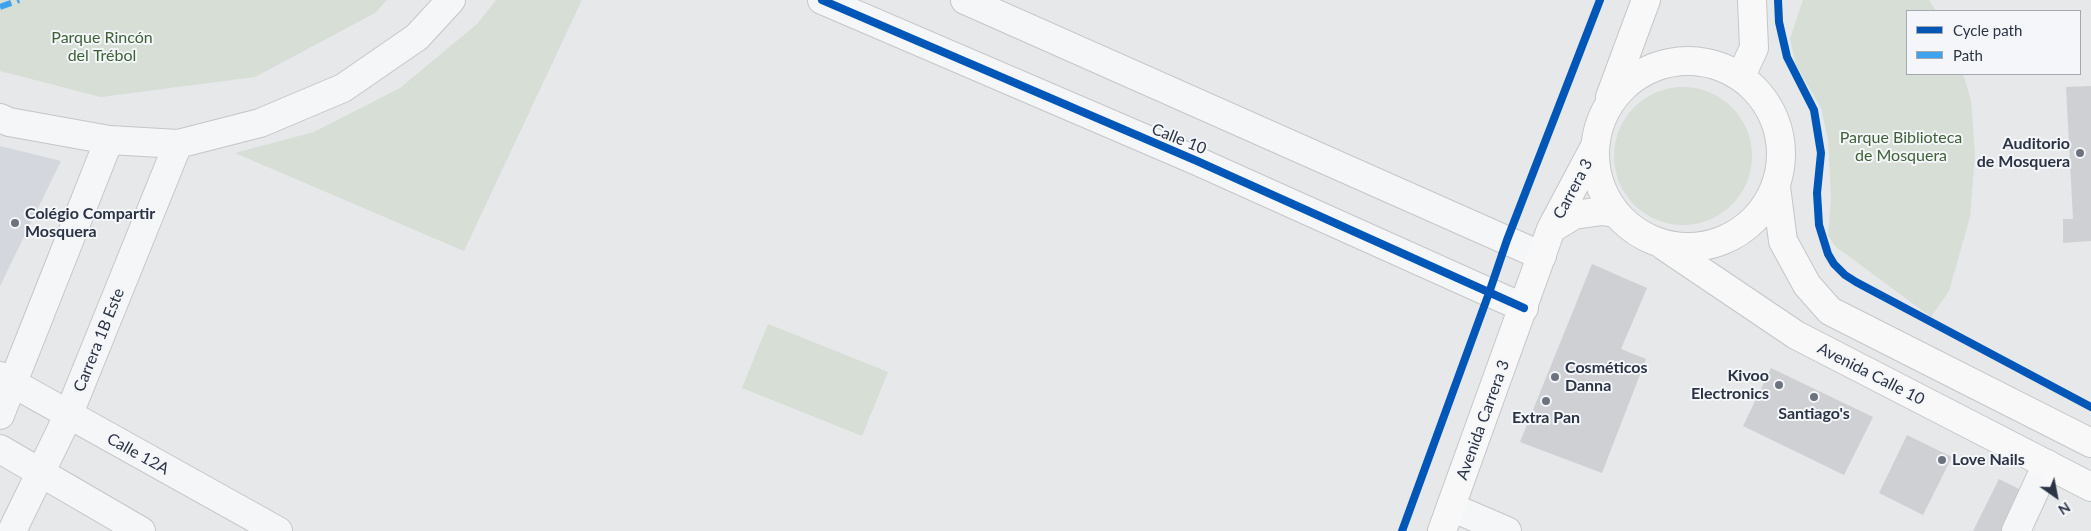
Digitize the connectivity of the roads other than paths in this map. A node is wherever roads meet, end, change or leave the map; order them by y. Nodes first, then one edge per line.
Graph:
1 (451, 0) edge
2 (822, 0) edge
3 (965, 0) edge
4 (1646, 0) edge
5 (1752, 0) edge
6 (1741, 76) junction
7 (1606, 108) junction
8 (0, 118) edge
9 (109, 140) junction
10 (178, 144) junction
11 (1594, 148) junction
12 (1776, 187) junction
13 (1615, 213) junction
14 (1551, 229) junction
15 (1662, 244) junction
16 (1542, 256) junction
17 (1524, 308) junction
18 (7, 380) edge
19 (0, 415) edge
20 (68, 416) junction
21 (2091, 443) edge
22 (0, 449) edge
23 (2047, 464) junction
24 (42, 472) junction
25 (2091, 487) edge
26 (1446, 519) edge
27 (12, 531) edge
28 (141, 531) edge
29 (278, 531) edge
30 (1507, 531) edge
31 (2016, 531) edge

1 - 10 street
2 - 17 street, Calle 10
3 - 16 street
4 - 7 main road
5 - 6 main road
6 - 7 main road
6 - 12 main road
7 - 11 main road
8 - 9 street
9 - 10 street
9 - 18 street
10 - 20 street, Carrera 1B Este
11 - 13 main road
11 - 14 main road, Carrera 3
12 - 15 main road
12 - 21 main road
13 - 14 main road, Carrera 3
13 - 15 main road
14 - 16 main road, Carrera 3
15 - 23 main road, Avenida Calle 10
16 - 17 main road, Carrera 3
17 - 26 main road, Avenida Carrera 3
18 - 19 street
18 - 20 street, Calle 12A
20 - 24 street, Carrera 1B Este
20 - 29 street, Calle 12A
22 - 24 street
23 - 25 main road, Avenida Calle 10
23 - 31 street
24 - 27 street, Carrera 1B Este
24 - 28 street
26 - 30 street

